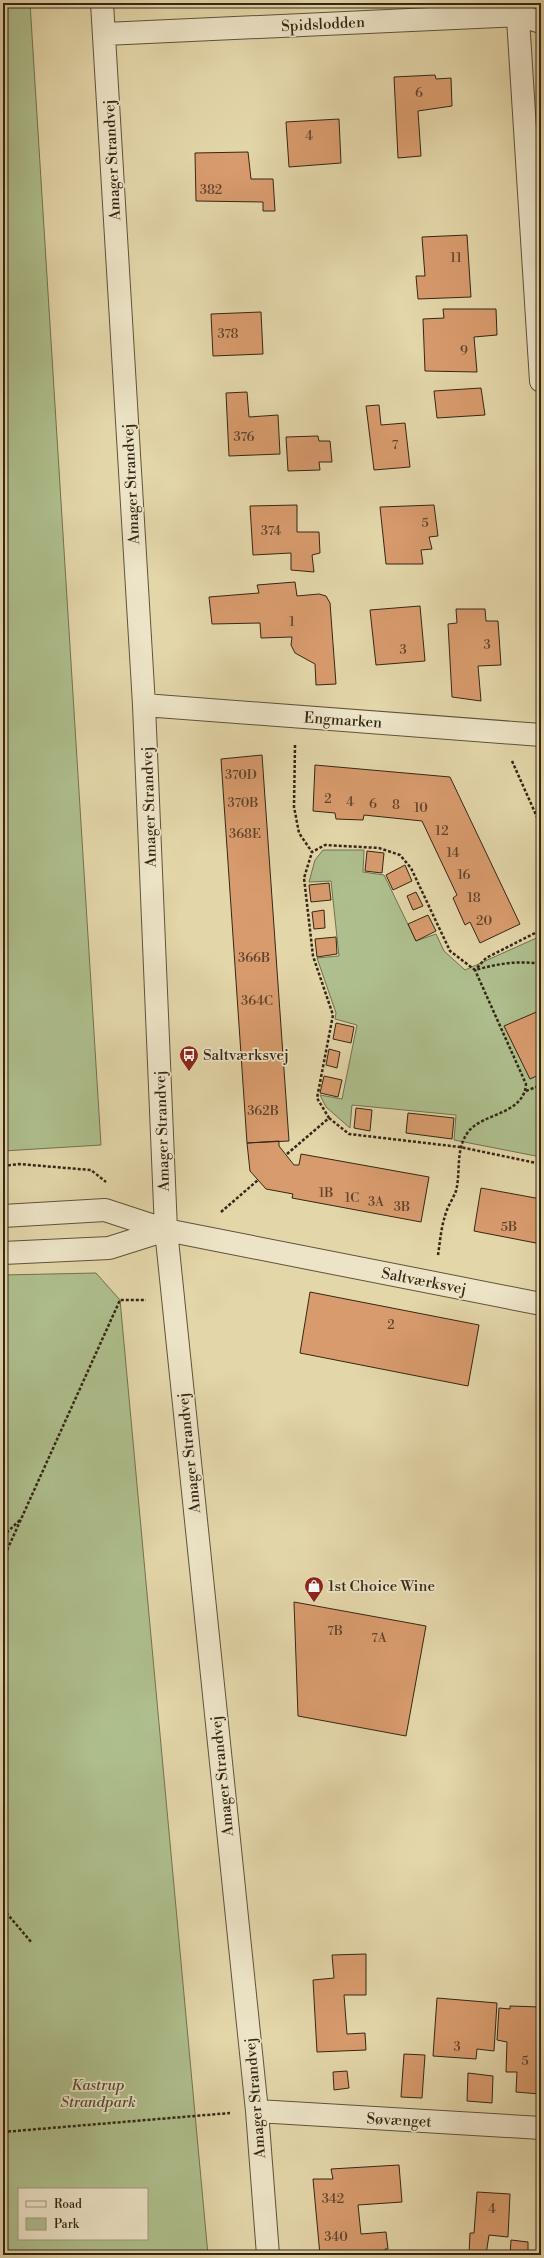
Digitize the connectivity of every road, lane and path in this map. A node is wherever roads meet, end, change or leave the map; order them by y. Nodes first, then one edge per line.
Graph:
1 (102, 3) edge
2 (518, 9) edge
3 (541, 22) edge
4 (105, 34) junction
5 (541, 381) edge
6 (144, 704) junction
7 (295, 716) junction
8 (508, 732) junction
9 (541, 735) edge
10 (541, 826) edge
11 (541, 834) edge
12 (312, 852) junction
13 (541, 870) edge
14 (541, 930) edge
15 (541, 964) edge
16 (475, 970) junction
17 (541, 1084) edge
18 (526, 1091) junction
19 (329, 1118) junction
20 (460, 1147) junction
21 (286, 1154) dead end
22 (541, 1164) edge
23 (258, 1180) dead end
24 (3, 1216) edge
25 (166, 1230) junction
26 (195, 1235) junction
27 (3, 1252) edge
28 (433, 1283) junction
29 (174, 1300) junction
30 (541, 1304) edge
31 (21, 1518) junction
32 (3, 1536) edge
33 (3, 1559) edge
34 (3, 1909) edge
35 (32, 1943) dead end
36 (257, 2111) junction
37 (541, 2128) edge
38 (3, 2132) edge
39 (268, 2255) edge

1 - 4 street, Amager Strandvej
2 - 3 street, Spidslodden
2 - 4 street, Spidslodden
2 - 5 street
4 - 6 street, Amager Strandvej
6 - 7 street, Engmarken
6 - 25 street, Amager Strandvej
7 - 8 street, Engmarken
7 - 12 path
8 - 9 street, Engmarken
8 - 10 path
11 - 13 path
12 - 16 path
12 - 19 path
14 - 16 path
15 - 16 path
16 - 18 path
17 - 18 path
18 - 20 path
19 - 20 path
19 - 21 path
20 - 22 path
20 - 28 path
23 - 26 path
24 - 25 street
25 - 26 street, Saltværksvej
25 - 27 street
25 - 29 street, Amager Strandvej
26 - 28 street, Saltværksvej
28 - 30 street, Saltværksvej
29 - 31 path
29 - 36 street, Amager Strandvej
31 - 32 path
31 - 33 path
34 - 35 path
36 - 37 street, Søvænget
36 - 38 path
36 - 39 street, Amager Strandvej

